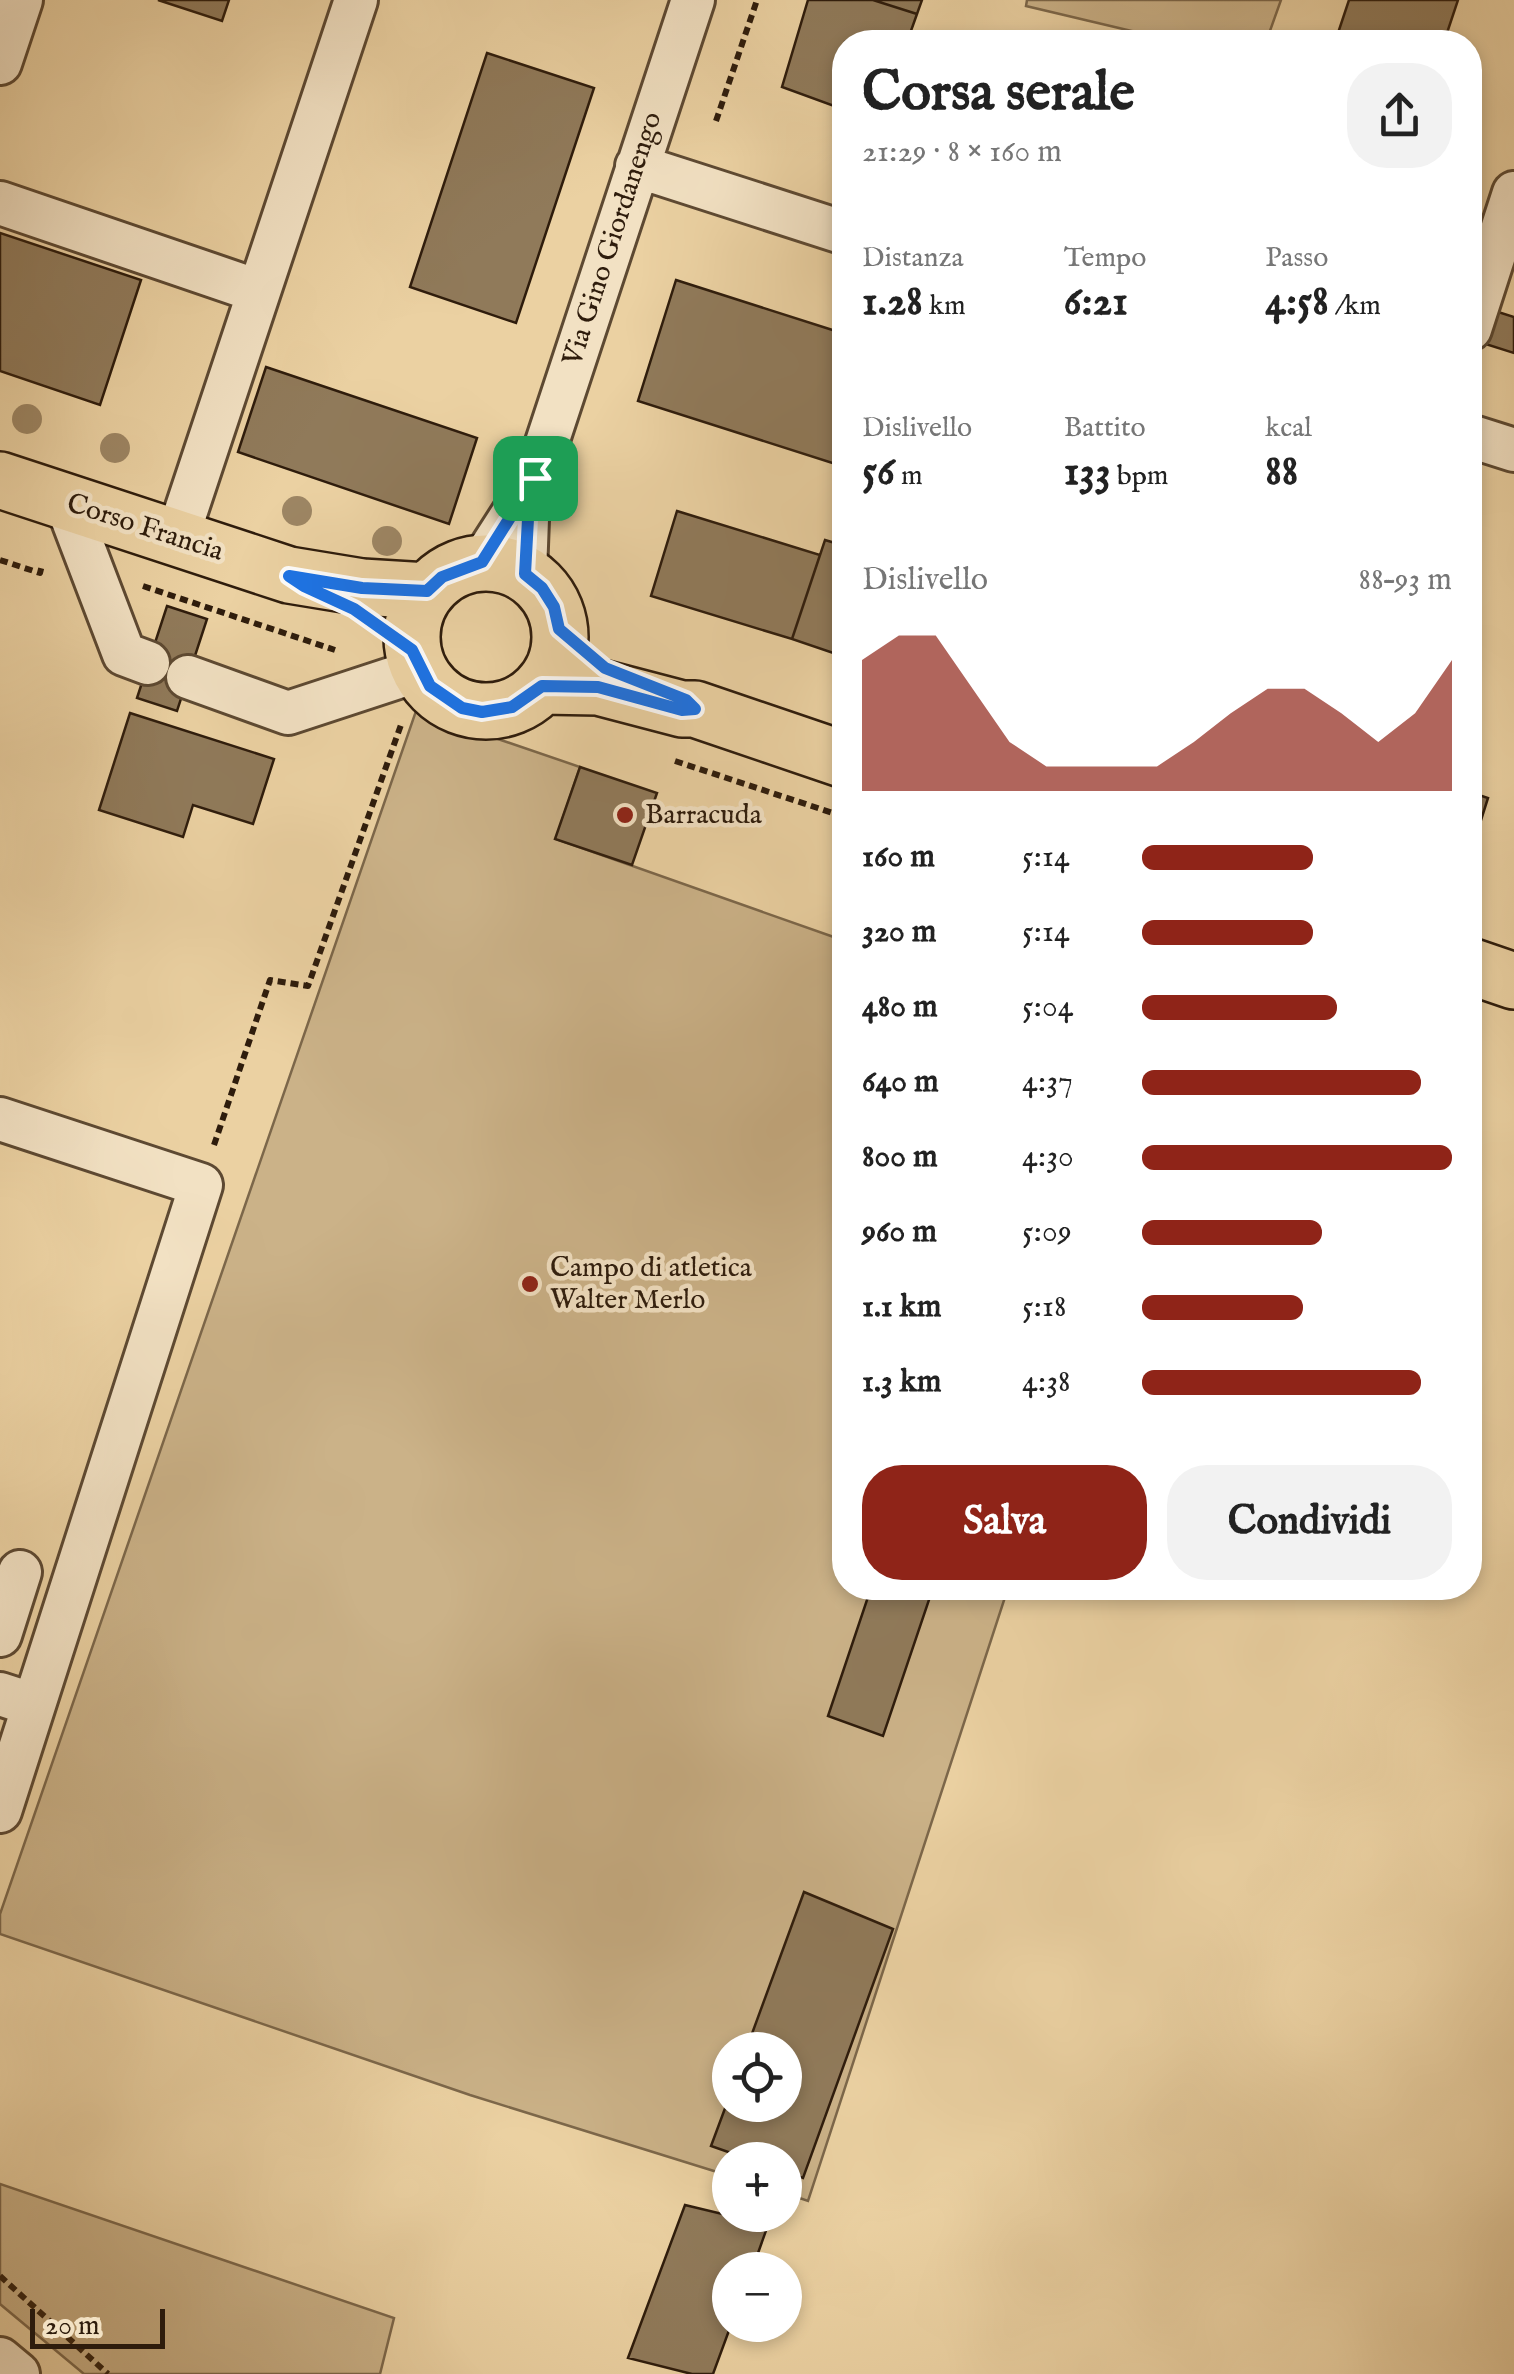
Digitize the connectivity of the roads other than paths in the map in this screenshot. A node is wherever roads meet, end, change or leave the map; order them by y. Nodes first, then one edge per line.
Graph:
1 (21, 0) edge
2 (356, 0) edge
3 (692, 0) edge
4 (0, 63) edge
5 (637, 166) junction
6 (1514, 193) edge
7 (0, 203) edge
8 (832, 229) edge
9 (258, 291) junction
10 (1482, 292) edge
11 (1482, 440) edge
12 (1514, 450) edge
13 (0, 480) edge
14 (66, 502) junction
15 (177, 538) junction
16 (503, 568) junction
17 (289, 576) junction
18 (427, 591) junction
19 (559, 629) junction
20 (148, 663) dead end
21 (188, 677) dead end
22 (412, 679) junction
23 (542, 686) junction
24 (695, 709) junction
25 (832, 756) edge
26 (1482, 970) edge
27 (1514, 981) edge
28 (0, 1119) edge
29 (20, 1572) dead end
30 (0, 1636) edge
31 (17, 1699) edge
32 (0, 1811) edge
33 (0, 2359) edge
34 (18, 2374) edge

1 - 4 street
2 - 9 street
3 - 5 street, Via Gino Giordanengo
5 - 8 street
5 - 16 street, Via Gino Giordanengo
6 - 10 street
7 - 9 street
9 - 15 street
11 - 12 street
13 - 14 main road, Corso Francia
14 - 15 main road, Corso Francia
14 - 20 street
15 - 17 main road, Corso Francia
16 - 18 main road
16 - 19 main road
17 - 18 main road, Corso Francia
17 - 22 main road, Corso Francia
18 - 22 main road
19 - 23 main road
19 - 24 main road
21 - 22 street
22 - 23 main road
23 - 24 main road
24 - 25 main road
26 - 27 main road
28 - 31 street
29 - 30 street
31 - 32 street
33 - 34 street

